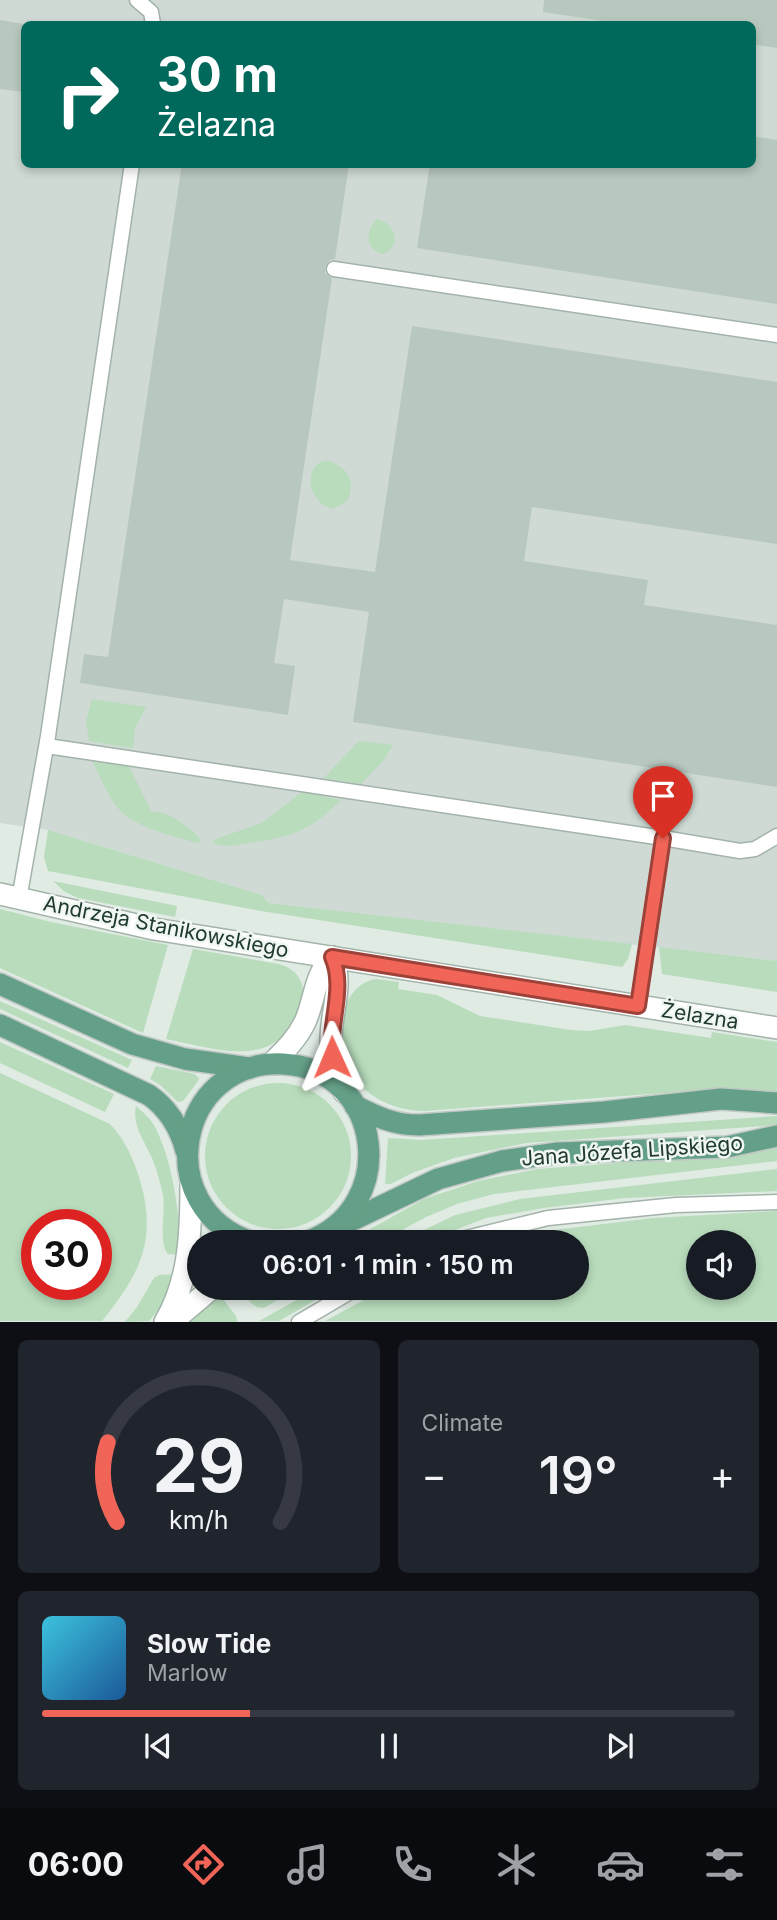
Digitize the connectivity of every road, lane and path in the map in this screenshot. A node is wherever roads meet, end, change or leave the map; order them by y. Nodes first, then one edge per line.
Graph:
1 (137, 0) edge
2 (152, 21) edge
3 (131, 168) edge
4 (334, 269) dead end
5 (777, 335) edge
6 (47, 746) junction
7 (777, 836) edge
8 (663, 838) junction
9 (9, 896) edge
10 (332, 957) junction
11 (0, 984) edge
12 (638, 1006) junction
13 (0, 1026) edge
14 (777, 1028) edge
15 (271, 1064) junction
16 (249, 1068) junction
17 (350, 1099) junction
18 (777, 1103) edge
19 (777, 1136) edge
20 (186, 1153) junction
21 (191, 1183) junction
22 (777, 1202) edge
23 (333, 1229) joint
24 (226, 1230) edge
25 (499, 1230) edge
26 (197, 1300) edge
27 (336, 1300) edge
28 (165, 1321) edge
29 (172, 1321) edge
30 (299, 1321) edge

1 - 2 lane
3 - 6 lane
4 - 5 lane
6 - 8 lane
6 - 9 lane
7 - 8 lane
8 - 12 lane
9 - 10 street, Andrzeja Stanikowskiego
10 - 12 street, Żelazna
10 - 15 street
10 - 17 street
11 - 16 main road
12 - 14 street, Żelazna
13 - 20 main road
15 - 16 main road, Jana Józefa Lipskiego
15 - 17 main road, Jana Józefa Lipskiego
16 - 20 main road
17 - 18 main road, Jana Józefa Lipskiego
17 - 23 main road
19 - 23 main road, Jana Józefa Lipskiego
20 - 21 main road
21 - 24 main road
21 - 28 street
22 - 25 lane
26 - 29 street
27 - 30 lane

